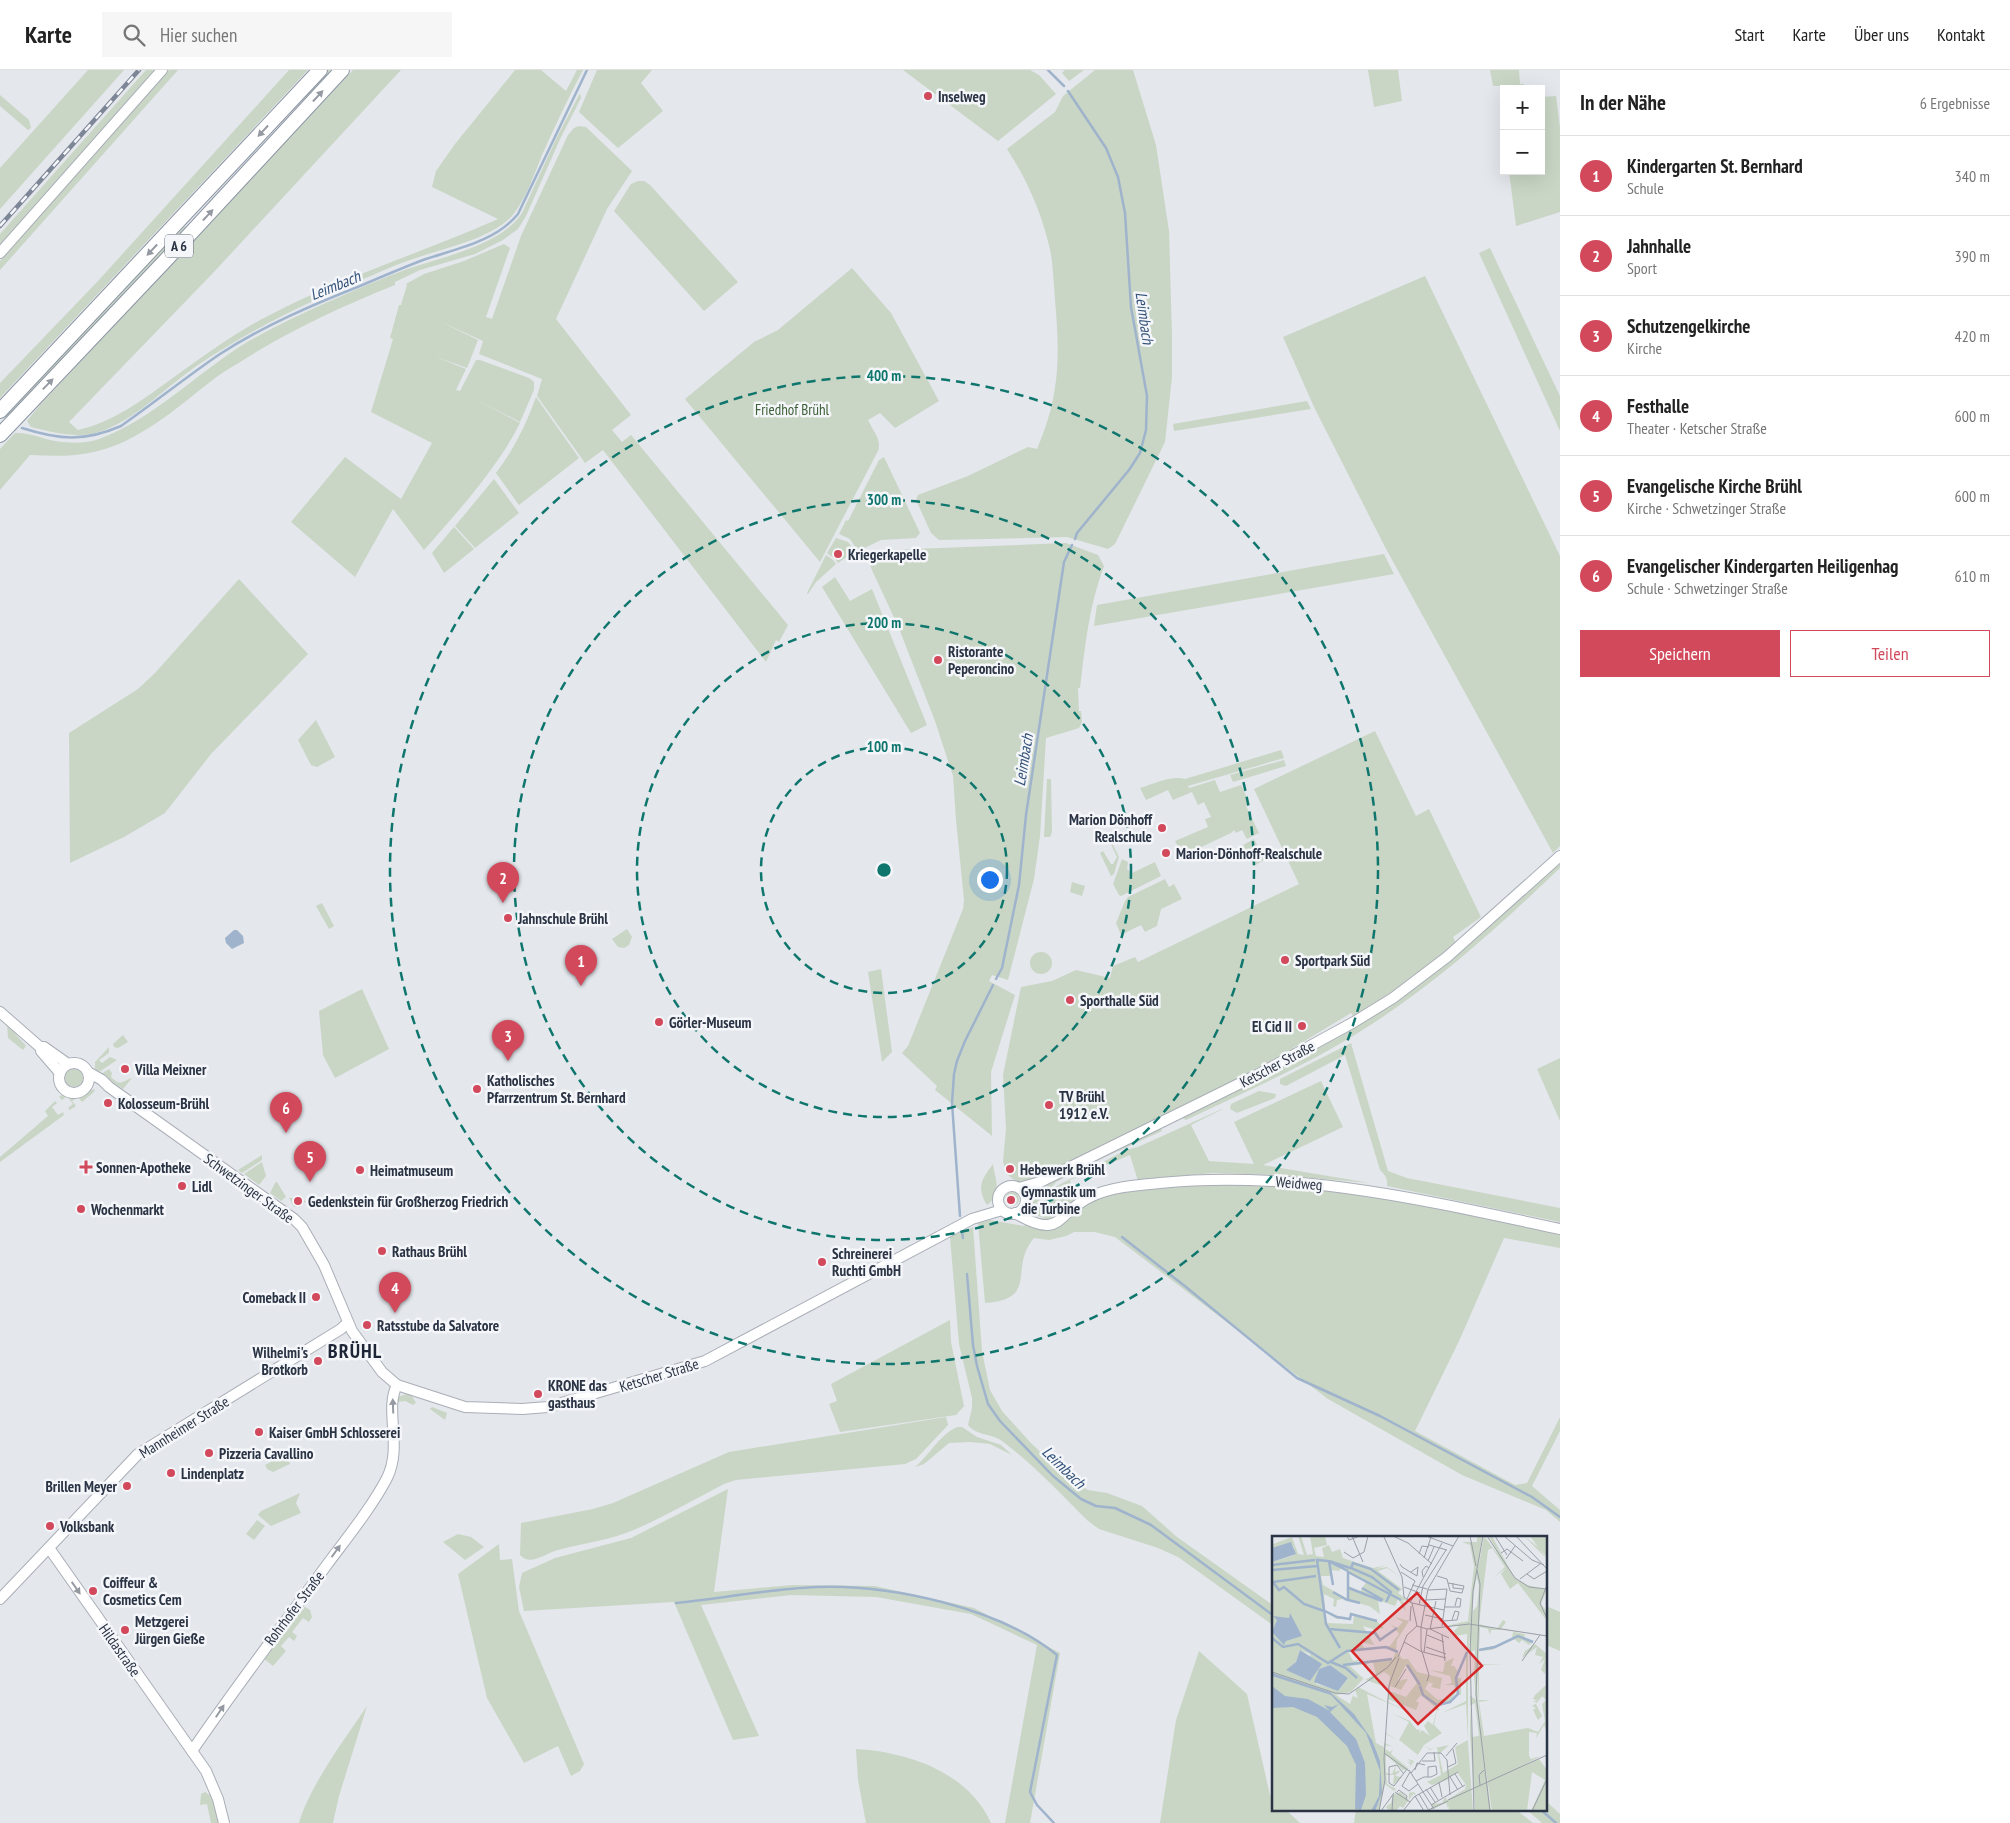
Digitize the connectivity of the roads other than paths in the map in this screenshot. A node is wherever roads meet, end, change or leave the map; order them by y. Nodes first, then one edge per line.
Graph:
1 (162, 70) edge
2 (320, 70) edge
3 (342, 70) edge
4 (0, 253) edge
5 (0, 411) edge
6 (0, 435) edge
7 (1560, 856) edge
8 (0, 1012) edge
9 (40, 1047) junction
10 (68, 1064) junction
11 (88, 1072) junction
12 (60, 1073) junction
13 (87, 1086) junction
14 (109, 1087) junction
15 (1023, 1197) junction
16 (998, 1200) junction
17 (1002, 1210) junction
18 (1015, 1213) junction
19 (965, 1222) junction
20 (1044, 1224) junction
21 (1560, 1229) edge
22 (347, 1323) junction
23 (397, 1385) junction
24 (49, 1548) junction
25 (0, 1599) edge
26 (192, 1751) junction
27 (224, 1823) edge

1 - 4 main road
2 -> 5 highway, A 6
6 -> 3 highway, A 6
7 - 15 main road, Ketscher Straße
8 - 9 main road
9 - 10 main road
9 - 12 main road
10 - 11 main road
10 - 12 main road
11 - 13 main road
11 - 14 main road, Schwetzinger Straße
12 - 13 main road
13 - 14 main road
14 - 22 main road, Schwetzinger Straße
15 - 16 main road
15 - 18 main road
15 - 20 main road
16 - 17 main road
16 - 19 main road, Ketscher Straße
17 - 18 main road
17 - 19 main road, Ketscher Straße
18 - 20 main road
19 - 23 main road, Ketscher Straße
20 - 21 main road, Weidweg
22 - 23 main road, Ketscher Straße
22 - 24 main road, Mannheimer Straße
26 -> 23 main road, Rohrhofer Straße
24 - 25 main road, Mannheimer Straße
24 -> 26 main road, Hildastraße
26 - 27 main road

